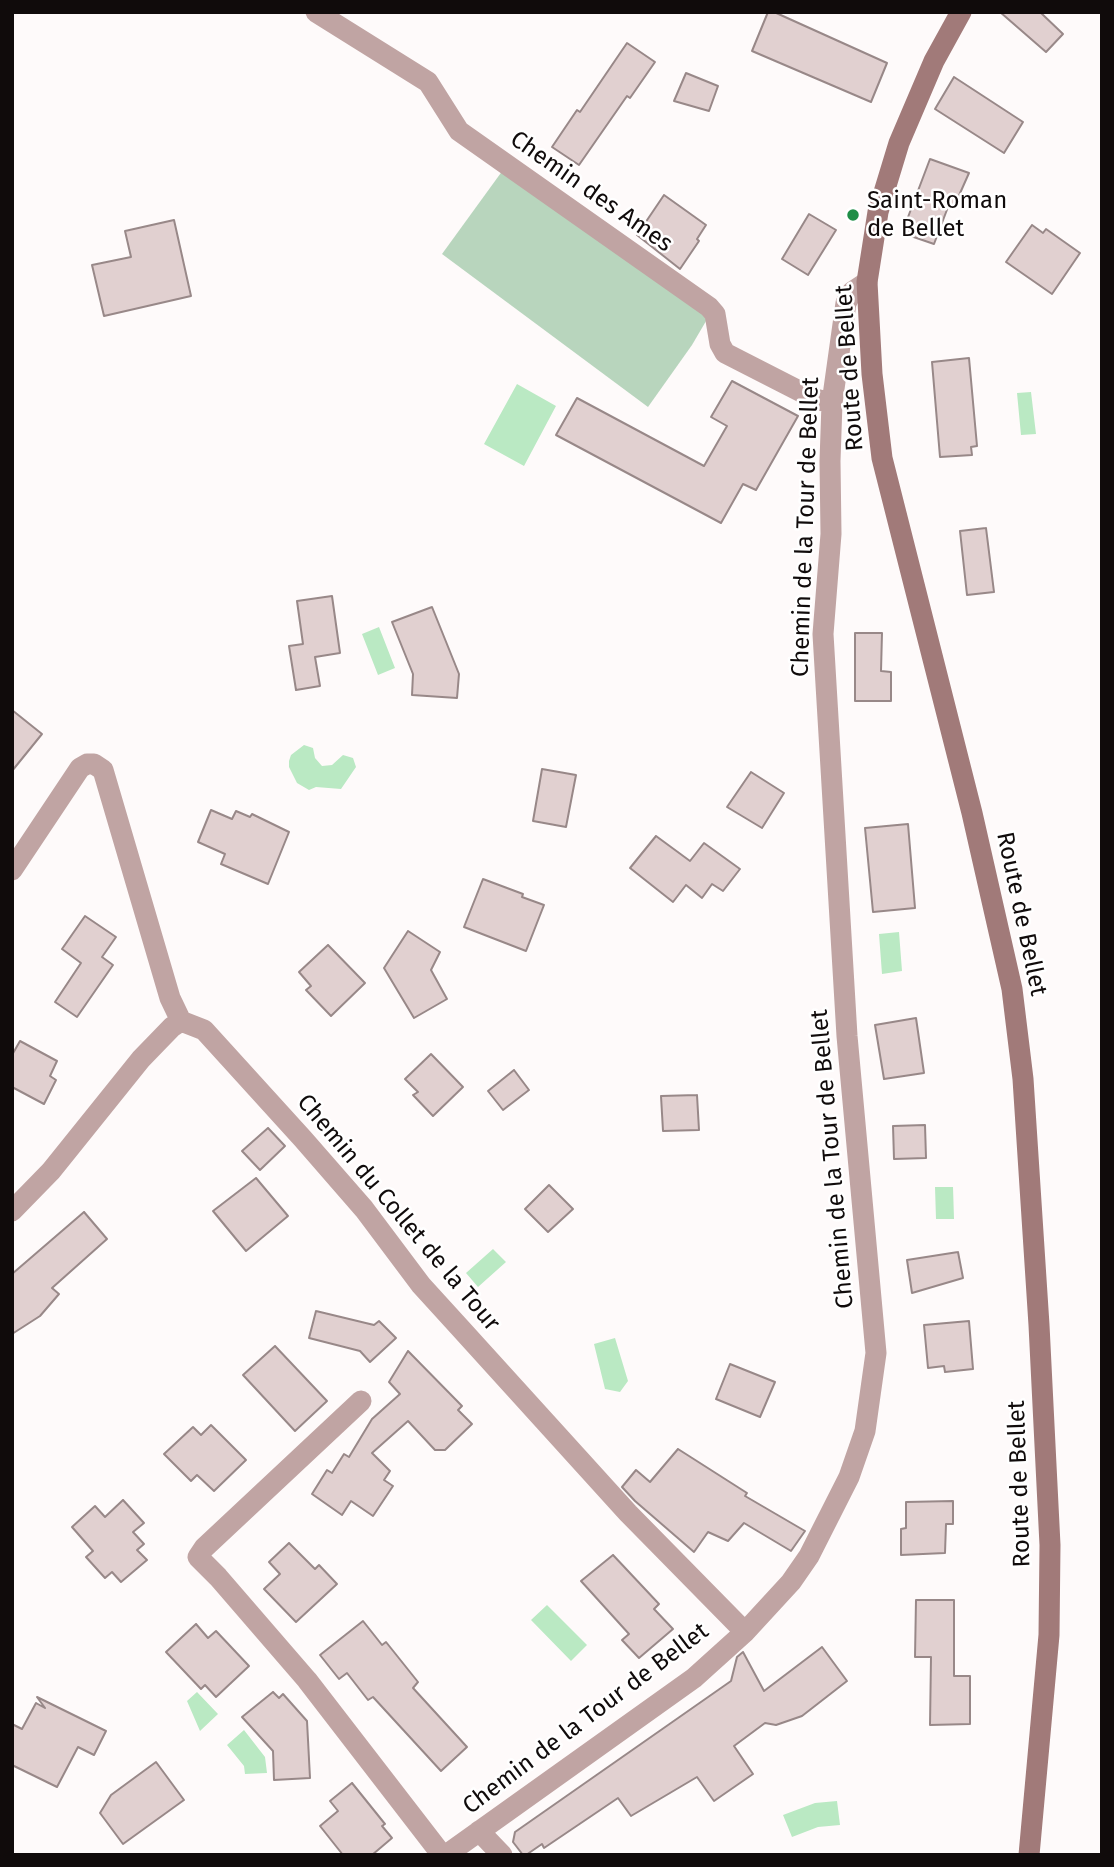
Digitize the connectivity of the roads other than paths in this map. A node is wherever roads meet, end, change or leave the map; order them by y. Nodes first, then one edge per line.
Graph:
1 (316, 12) edge
2 (961, 12) edge
3 (867, 282) junction
4 (832, 404) junction
5 (12, 870) edge
6 (181, 1021) junction
7 (12, 1211) edge
8 (361, 1401) dead end
9 (745, 1632) junction
10 (479, 1831) junction
11 (444, 1855) edge
12 (502, 1855) edge
13 (1030, 1855) edge

1 - 4 street, Chemin des Ames
2 - 3 main road, Route de Bellet
3 - 4 street, Chemin de la Tour de Bellet
3 - 13 main road, Route de Bellet
4 - 9 street, Chemin de la Tour de Bellet
5 - 6 street
6 - 7 street
6 - 9 street, Chemin du Collet de la Tour
8 - 11 street
9 - 10 street, Chemin de la Tour de Bellet
10 - 11 street, Chemin de la Tour de Bellet
10 - 12 street

